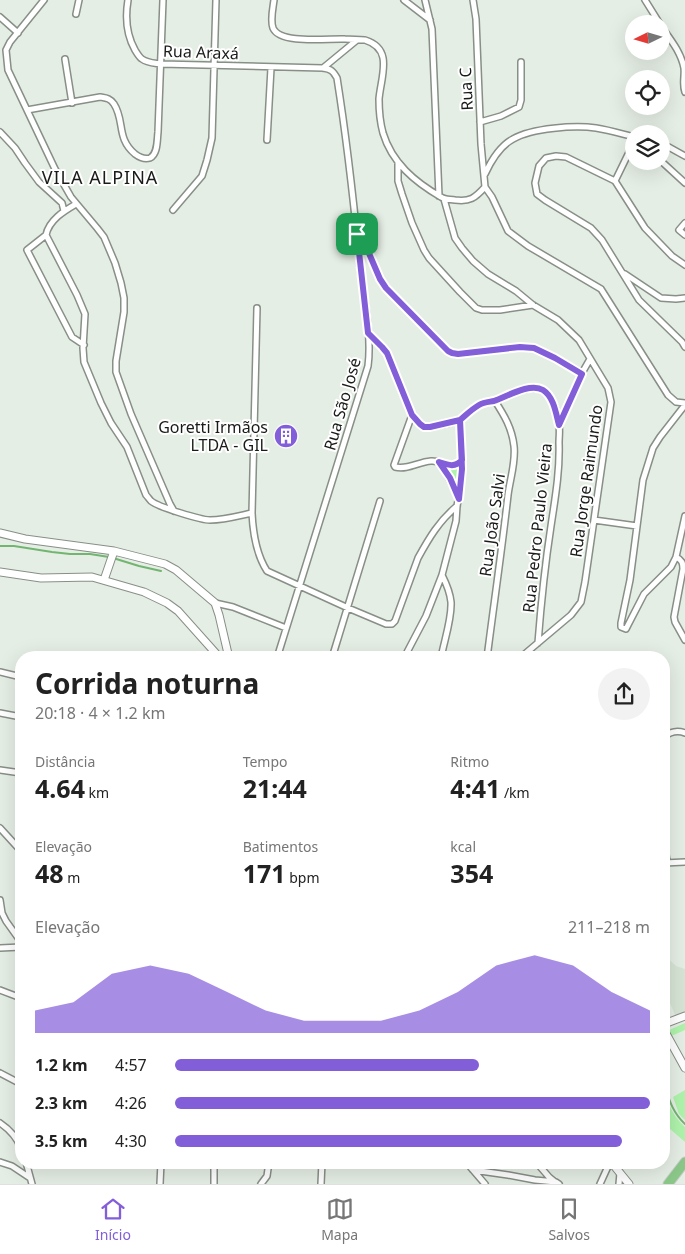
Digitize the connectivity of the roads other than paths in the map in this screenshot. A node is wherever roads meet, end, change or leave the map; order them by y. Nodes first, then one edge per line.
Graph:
1 (44, 0) edge
2 (79, 0) edge
3 (128, 0) edge
4 (163, 0) edge
5 (216, 0) edge
6 (274, 0) edge
7 (404, 0) edge
8 (425, 0) edge
9 (473, 0) edge
10 (644, 0) edge
11 (76, 14) dead end
12 (654, 15) edge
13 (0, 17) edge
14 (430, 20) junction
15 (18, 33) junction
16 (670, 39) edge
17 (358, 40) junction
18 (65, 59) dead end
19 (521, 62) dead end
20 (161, 64) junction
21 (215, 66) junction
22 (271, 68) junction
23 (323, 68) junction
24 (685, 92) edge
25 (72, 103) junction
26 (27, 110) junction
27 (480, 122) junction
28 (0, 132) edge
29 (625, 135) edge
30 (267, 140) dead end
31 (670, 148) edge
32 (685, 156) edge
33 (625, 160) edge
34 (398, 162) junction
35 (670, 169) edge
36 (484, 177) junction
37 (615, 181) junction
38 (685, 183) edge
39 (485, 187) junction
40 (71, 197) junction
41 (441, 197) junction
42 (62, 203) junction
43 (76, 204) junction
44 (173, 210) dead end
45 (64, 212) junction
46 (685, 223) edge
47 (357, 234) junction
48 (46, 235) junction
49 (685, 235) edge
50 (685, 265) edge
51 (623, 272) junction
52 (685, 298) edge
53 (533, 304) junction
54 (257, 308) dead end
55 (368, 333) junction
56 (84, 345) junction
57 (685, 347) edge
58 (590, 359) junction
59 (582, 374) junction
60 (495, 401) junction
61 (685, 404) edge
62 (412, 415) junction
63 (460, 420) junction
64 (559, 425) junction
65 (462, 460) junction
66 (439, 462) junction
67 (459, 499) junction
68 (380, 501) dead end
69 (457, 506) junction
70 (174, 511) junction
71 (252, 514) junction
72 (685, 516) edge
73 (594, 520) junction
74 (637, 526) junction
75 (0, 533) edge
76 (113, 553) junction
77 (676, 557) junction
78 (0, 572) edge
79 (442, 575) junction
80 (104, 580) junction
81 (299, 586) junction
82 (215, 604) junction
83 (227, 606) junction
84 (348, 608) junction
85 (219, 615) junction
86 (286, 628) junction
87 (685, 640) edge
88 (538, 643) junction
89 (213, 651) edge
90 (227, 651) edge
91 (279, 651) edge
92 (334, 651) edge
93 (408, 651) edge
94 (442, 651) edge
95 (488, 651) edge
96 (528, 651) edge
97 (0, 672) edge
98 (15, 676) edge
99 (0, 713) edge
100 (15, 716) edge
101 (670, 733) edge
102 (685, 733) edge
103 (0, 770) edge
104 (15, 773) edge
105 (0, 828) edge
106 (15, 844) edge
107 (685, 862) edge
108 (670, 863) edge
109 (0, 900) edge
110 (15, 933) edge
111 (15, 947) edge
112 (0, 948) edge
113 (0, 990) edge
114 (15, 996) edge
115 (685, 1016) edge
116 (670, 1022) edge
117 (670, 1041) edge
118 (685, 1068) edge
119 (0, 1073) edge
120 (15, 1081) edge
121 (0, 1123) edge
122 (15, 1138) edge
123 (0, 1162) edge
124 (685, 1162) edge
125 (15, 1168) edge
126 (16, 1169) edge
127 (161, 1169) edge
128 (214, 1169) edge
129 (268, 1169) edge
130 (322, 1169) edge
131 (542, 1169) edge
132 (607, 1169) edge
133 (616, 1169) edge
134 (473, 1170) junction
135 (620, 1173) junction
136 (31, 1181) edge
137 (558, 1183) edge
138 (160, 1184) edge
139 (214, 1184) edge
140 (261, 1184) edge
141 (321, 1184) edge
142 (481, 1184) edge
143 (485, 1184) edge
144 (600, 1184) edge
145 (619, 1184) edge
146 (629, 1184) edge
147 (668, 1184) edge

1 - 15 street
2 - 11 street
3 - 20 street, Rua Araxá
4 - 20 street
5 - 21 street
6 - 17 street
7 - 14 street
8 - 14 street, Rua Jorge Raimundo
9 - 27 street, Rua C
10 - 12 street
13 - 15 street
14 - 41 street, Rua Jorge Raimundo
15 - 26 street
16 - 24 street
17 - 23 street
17 - 34 street
18 - 25 street
19 - 27 street
20 - 21 street, Rua Araxá
20 - 25 street
21 - 22 street, Rua Araxá
21 - 44 street
22 - 23 street, Rua Araxá
22 - 30 street
23 - 47 street, Rua São José
25 - 26 street
26 - 40 street
27 - 36 street, Rua C
28 - 42 street
29 - 36 street
31 - 32 street
33 - 37 street
34 - 41 street
34 - 53 street
35 - 38 street
36 - 39 street, Rua C
37 - 50 street
37 - 51 street
39 - 41 street
39 - 61 street
40 - 42 street
40 - 43 street
41 - 53 street, Rua Jorge Raimundo
42 - 45 street
43 - 45 street
43 - 70 street
45 - 48 street
46 - 49 street
47 - 55 street, Rua São José
47 - 59 street
48 - 56 street
48 - 56 street
51 - 52 street
51 - 57 street
53 - 58 street, Rua Jorge Raimundo
54 - 71 street
55 - 62 street
55 - 81 street, Rua São José
56 - 70 street
58 - 59 street
58 - 73 street, Rua Jorge Raimundo
59 - 64 street
60 - 63 street, Rua Pedro Paulo Vieira
60 - 64 street, Rua Pedro Paulo Vieira
60 - 95 street, Rua João Salvi
61 - 74 street
62 - 63 street, Rua Pedro Paulo Vieira
62 - 66 street
63 - 65 street
64 - 88 street, Rua Pedro Paulo Vieira
65 - 66 street
65 - 67 street
66 - 67 street
67 - 69 street
68 - 84 street
69 - 79 street
69 - 84 street
70 - 71 street
71 - 81 street
72 - 77 street
73 - 74 street
73 - 88 street, Rua Jorge Raimundo
74 - 77 street
75 - 76 main road
76 - 80 main road
76 - 82 main road
77 - 87 street
78 - 80 main road
79 - 93 street
79 - 94 street
80 - 89 main road
81 - 84 street
81 - 86 street, Rua São José
82 - 83 street
82 - 85 main road
83 - 85 street
83 - 86 street
84 - 92 street
85 - 90 main road
86 - 91 street, Rua São José
88 - 96 street, Rua Jorge Raimundo
97 - 98 street
99 - 100 street
101 - 102 street
103 - 104 street
105 - 106 street
107 - 108 street
109 - 110 street
111 - 112 street
113 - 114 street
115 - 116 main road
117 - 118 main road
119 - 120 street
121 - 122 street
123 - 125 street
124 - 147 highway
126 - 136 street
127 - 138 street
128 - 139 street
129 - 140 street
130 - 141 street
131 - 137 street
132 - 144 street
133 - 135 main road
134 - 137 street
134 - 142 street
134 - 143 street
135 - 145 street
135 - 146 main road

